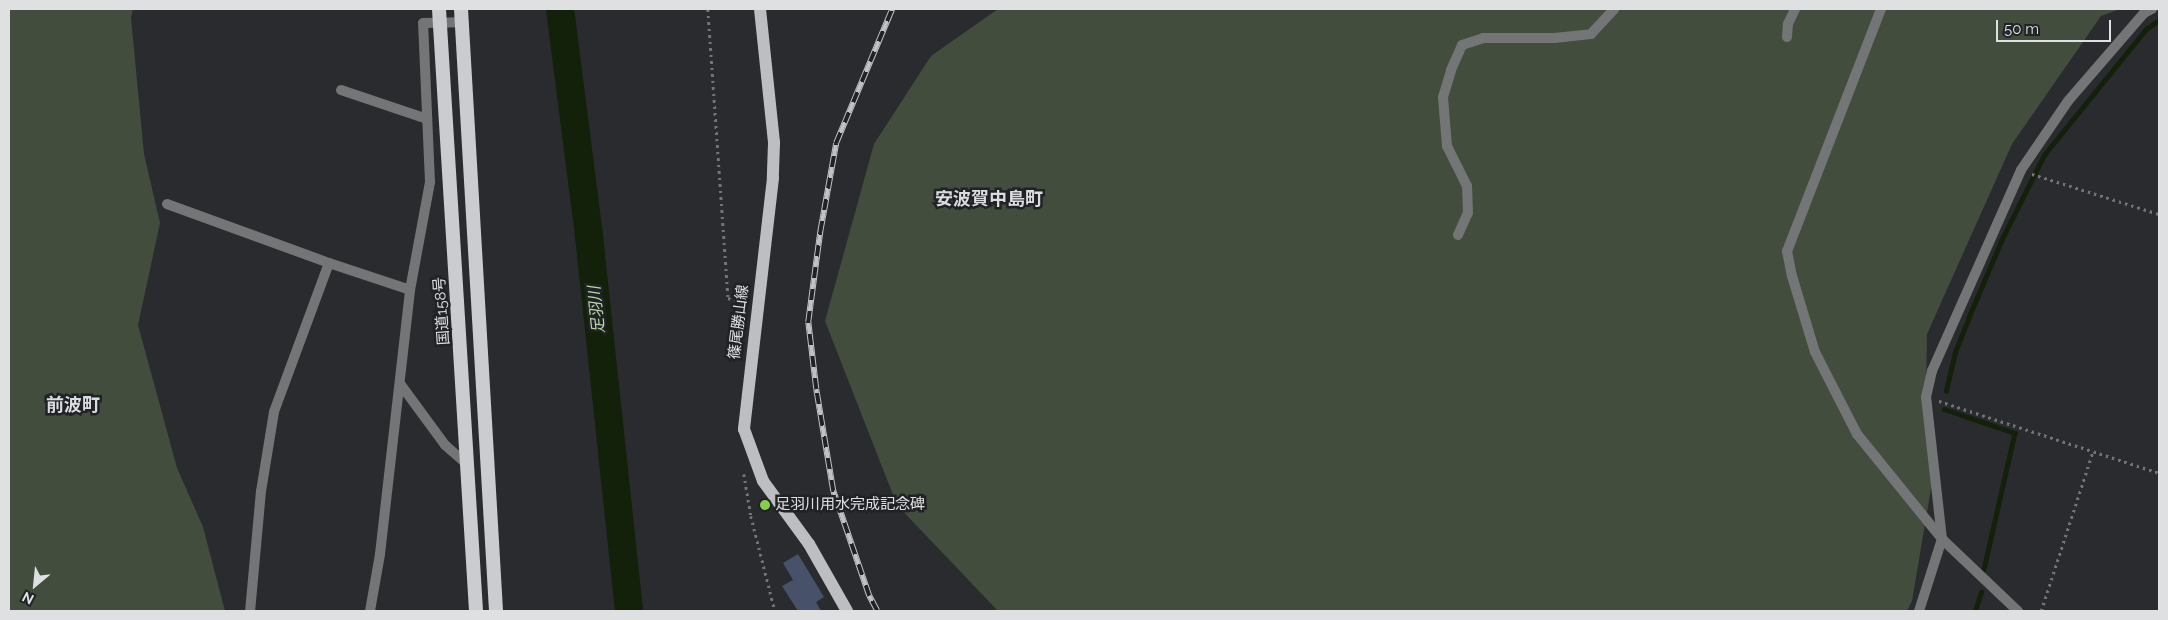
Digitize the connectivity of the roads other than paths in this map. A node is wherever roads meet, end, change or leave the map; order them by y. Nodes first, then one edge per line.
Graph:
1 (760, 9) edge
2 (1614, 9) edge
3 (1795, 9) edge
4 (1881, 9) edge
5 (2152, 9) edge
6 (462, 15) edge
7 (439, 16) edge
8 (1786, 36) dead end
9 (341, 90) dead end
10 (427, 118) junction
11 (167, 204) dead end
12 (1458, 235) dead end
13 (330, 263) junction
14 (410, 290) junction
15 (401, 385) junction
16 (468, 465) junction
17 (1942, 539) junction
18 (250, 611) edge
19 (370, 611) edge
20 (476, 611) edge
21 (496, 611) edge
22 (847, 611) edge
23 (1919, 611) edge
24 (2018, 611) edge

1 - 22 main road, 篠尾勝山線
2 - 12 street
3 - 8 street
4 - 17 street
5 - 17 street
6 - 7 street
6 - 21 highway
7 - 10 street
7 - 16 highway, 国道158号
9 - 10 street
10 - 14 street
11 - 13 street
13 - 14 street
13 - 18 street
14 - 15 street
15 - 16 street
15 - 19 street
16 - 20 highway, 国道158号
17 - 23 street
17 - 24 street

